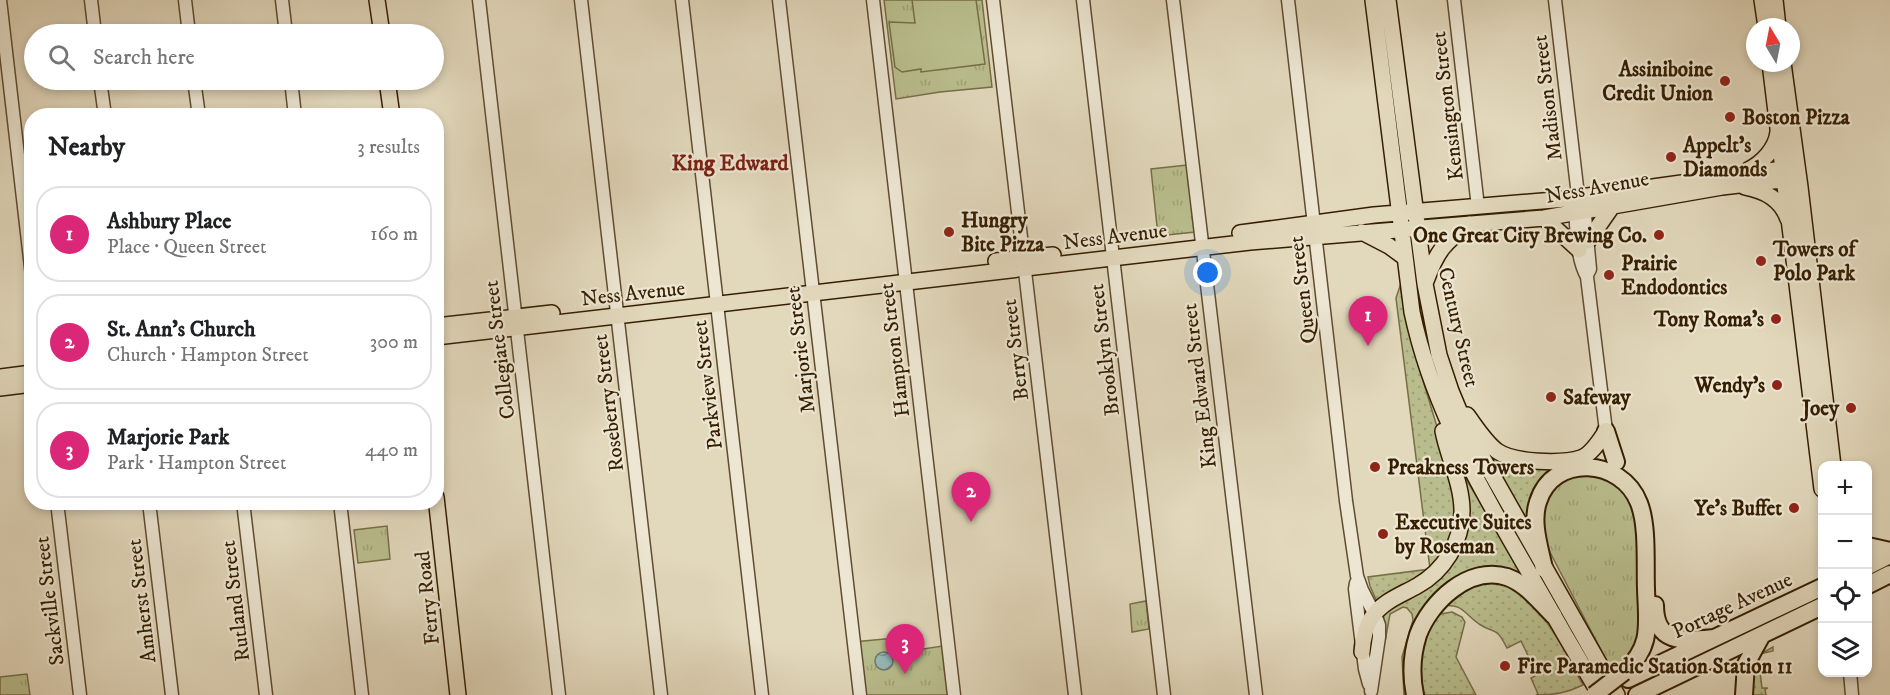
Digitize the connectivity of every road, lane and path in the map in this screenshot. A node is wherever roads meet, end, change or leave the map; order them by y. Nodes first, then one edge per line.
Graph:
1 (0, 0) edge
2 (91, 0) edge
3 (185, 0) edge
4 (282, 0) edge
5 (377, 0) edge
6 (478, 0) edge
7 (581, 0) edge
8 (682, 0) edge
9 (779, 0) edge
10 (873, 0) edge
11 (993, 0) edge
12 (1083, 0) edge
13 (1173, 0) edge
14 (1288, 0) edge
15 (1373, 0) edge
16 (1388, 0) edge
17 (1454, 0) edge
18 (1555, 0) edge
19 (1762, 0) edge
20 (1775, 0) edge
21 (1765, 18) edge
22 (1777, 18) edge
23 (94, 24) edge
24 (188, 24) edge
25 (285, 24) edge
26 (381, 24) edge
27 (1771, 72) edge
28 (1784, 72) edge
29 (101, 90) edge
30 (195, 90) edge
31 (292, 90) edge
32 (388, 90) edge
33 (104, 108) edge
34 (198, 108) edge
35 (294, 108) edge
36 (391, 108) edge
37 (1779, 123) junction
38 (1791, 173) junction
39 (1410, 175) junction
40 (1739, 179) junction
41 (1394, 181) junction
42 (1579, 202) junction
43 (24, 207) edge
44 (1478, 207) junction
45 (1452, 208) junction
46 (1611, 208) junction
47 (1374, 215) junction
48 (1544, 218) junction
49 (1416, 220) junction
50 (1399, 221) junction
51 (1469, 224) junction
52 (1315, 229) junction
53 (1791, 229) junction
54 (1362, 232) junction
55 (1202, 242) junction
56 (1583, 246) junction
57 (1113, 253) junction
58 (1404, 257) junction
59 (1024, 263) junction
60 (905, 277) junction
61 (1425, 284) junction
62 (812, 288) junction
63 (717, 299) junction
64 (617, 310) junction
65 (516, 322) junction
66 (444, 326) edge
67 (444, 336) edge
68 (24, 374) edge
69 (0, 377) edge
70 (24, 385) edge
71 (0, 388) edge
72 (1451, 391) junction
73 (1437, 399) junction
74 (1606, 431) junction
75 (1581, 458) junction
76 (1819, 461) edge
77 (1832, 461) edge
78 (1616, 462) junction
79 (58, 510) edge
80 (151, 510) edge
81 (244, 510) edge
82 (341, 510) edge
83 (437, 510) edge
84 (1872, 547) edge
85 (1890, 551) edge
86 (1890, 555) edge
87 (1872, 564) edge
88 (1544, 569) junction
89 (1890, 574) edge
90 (1357, 576) junction
91 (1872, 583) edge
92 (1818, 589) edge
93 (1818, 608) edge
94 (1374, 613) junction
95 (1553, 615) junction
96 (1762, 635) junction
97 (1714, 638) junction
98 (1362, 652) junction
99 (1626, 676) junction
100 (1850, 677) edge
101 (1371, 693) edge
102 (80, 695) edge
103 (172, 695) edge
104 (266, 695) edge
105 (362, 695) edge
106 (458, 695) edge
107 (559, 695) edge
108 (661, 695) edge
109 (762, 695) edge
110 (860, 695) edge
111 (954, 695) edge
112 (1075, 695) edge
113 (1164, 695) edge
114 (1256, 695) edge
115 (1415, 695) edge
116 (1596, 695) edge
117 (1617, 695) edge
118 (1637, 695) edge
119 (1744, 695) edge
120 (1852, 695) edge

1 - 43 street
2 - 23 street
3 - 24 street
4 - 25 street
5 - 26 main road
6 - 65 street, Collegiate Street
7 - 64 street, Roseberry Street
8 - 63 street, Parkview Street
9 - 62 street, Marjorie Street
10 - 60 street, Hampton Street
11 - 59 street, Berry Street
12 - 57 street, Brooklyn Street
13 - 55 street, King Edward Street
14 - 52 street, Queen Street
15 - 41 main road, Century Street
16 - 39 main road, Century Street
17 - 44 street, Kensington Street
18 - 42 street, Madison Street
19 - 21 main road
20 - 22 main road
27 - 37 main road
28 - 38 main road
29 - 33 street
30 - 34 street
31 - 35 street
32 - 36 main road
37 - 38 main road
37 - 40 main road
38 - 40 main road, Ness Avenue
38 - 53 main road
38 - 77 main road
39 - 45 main road
39 - 49 main road, Century Street
40 - 42 main road, Ness Avenue
40 - 46 main road, Ness Avenue
40 - 53 main road
41 - 47 main road
41 - 50 main road, Century Street
42 - 44 main road, Ness Avenue
42 - 46 main road, Ness Avenue
42 - 48 main road, Ness Avenue
42 - 56 street, Madison Street
44 - 45 main road, Ness Avenue
45 - 49 main road, Ness Avenue
46 - 56 main road
47 - 50 main road, Ness Avenue
47 - 52 main road, Ness Avenue
48 - 51 main road, Ness Avenue
48 - 56 main road
49 - 50 main road, Ness Avenue
49 - 51 main road, Ness Avenue
49 - 61 main road, Century Street
50 - 54 main road, Ness Avenue
50 - 58 main road, Century Street
51 - 61 main road
52 - 54 main road, Ness Avenue
52 - 55 main road, Ness Avenue
52 - 90 street, Queen Street
53 - 76 main road
54 - 58 main road
55 - 57 main road, Ness Avenue
55 - 114 street, King Edward Street
56 - 74 street, Madison Street
57 - 59 main road, Ness Avenue
57 - 113 street, Brooklyn Street
58 - 73 main road, Century Street
59 - 60 main road, Ness Avenue
59 - 112 street, Berry Street
60 - 62 main road, Ness Avenue
60 - 111 street, Hampton Street
61 - 72 main road, Century Street
62 - 63 main road, Ness Avenue
62 - 110 street, Marjorie Street
63 - 64 main road, Ness Avenue
63 - 109 street, Parkview Street
64 - 65 main road, Ness Avenue
64 - 108 street, Roseberry Street
65 - 66 main road, Ness Avenue
65 - 67 main road, Ness Avenue
65 - 107 street, Collegiate Street
68 - 69 main road
70 - 71 main road
72 - 75 main road
72 - 88 main road, Century Street
73 - 94 main road
73 - 95 main road, Century Street
74 - 75 main road
74 - 78 highway
75 - 78 highway
78 - 97 highway
79 - 102 street, Sackville Street
80 - 103 street, Amherst Street
81 - 104 street, Rutland Street
82 - 105 street
83 - 106 main road, Ferry Road
84 - 85 highway
86 - 87 highway
88 - 99 highway
88 - 117 main road, Century Street
89 - 91 highway
90 - 94 street, Queen Street
90 - 98 street, Queen Street
92 - 97 highway, Portage Avenue
93 - 96 highway, Portage Avenue
94 - 98 main road
94 - 101 street, Queen Street
95 - 115 highway
95 - 116 main road, Century Street
96 - 118 highway, Portage Avenue
96 - 119 highway
97 - 99 highway, Portage Avenue
98 - 101 street, Queen Street
99 - 116 highway, Portage Avenue, bridge
100 - 120 street

